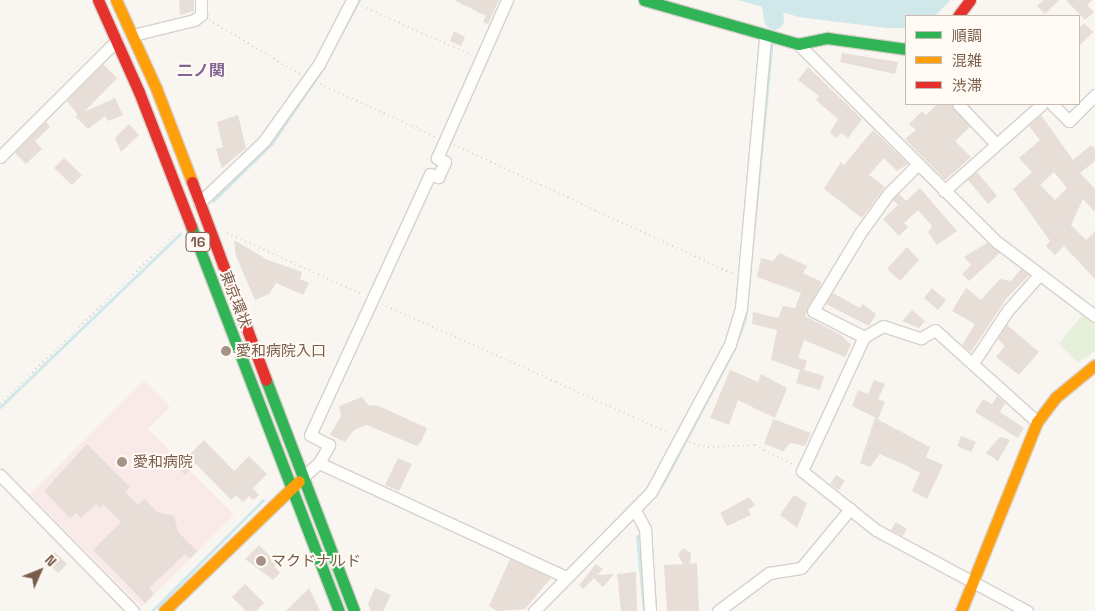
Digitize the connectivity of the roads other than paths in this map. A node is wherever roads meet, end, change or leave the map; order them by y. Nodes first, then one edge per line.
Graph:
1 (98, 0) edge
2 (116, 0) edge
3 (201, 0) edge
4 (507, 0) edge
5 (644, 0) edge
6 (970, 0) edge
7 (356, 2) edge
8 (961, 15) edge
9 (133, 35) junction
10 (765, 37) junction
11 (118, 40) junction
12 (798, 44) junction
13 (905, 49) edge
14 (1095, 95) edge
15 (959, 105) edge
16 (1041, 105) edge
17 (1053, 105) edge
18 (996, 144) junction
19 (0, 157) edge
20 (918, 164) junction
21 (944, 191) junction
22 (199, 204) junction
23 (1039, 275) junction
24 (1095, 316) edge
25 (864, 337) junction
26 (973, 363) junction
27 (1095, 365) edge
28 (1037, 422) junction
29 (319, 463) junction
30 (0, 475) edge
31 (305, 475) junction
32 (292, 486) junction
33 (850, 509) junction
34 (635, 510) junction
35 (566, 578) junction
36 (972, 583) junction
37 (133, 611) edge
38 (164, 611) edge
39 (339, 611) edge
40 (354, 611) edge
41 (534, 611) edge
42 (650, 611) edge
43 (718, 611) edge
44 (961, 611) edge
45 (1027, 611) edge

1 - 11 main road, 東京環状 / 16
2 - 9 main road, 東京環状 / 16
3 - 9 street
4 - 29 street
5 - 10 main road
6 - 8 main road
7 - 22 street
9 - 22 main road, 東京環状 / 16
10 - 12 main road
10 - 34 street
11 - 19 street
11 - 32 main road, 東京環状 / 16
12 - 13 main road
12 - 20 street
14 - 17 street
15 - 18 street
16 - 18 street
18 - 21 street
20 - 21 street
20 - 25 street
21 - 23 street
22 - 31 main road, 東京環状 / 16
23 - 24 street
23 - 26 street
25 - 26 street
25 - 33 street
26 - 28 street
27 - 28 main road
28 - 36 main road
29 - 31 street
29 - 35 street
30 - 37 street
31 - 32 main road
31 - 40 main road, 東京環状 / 16
32 - 38 main road
32 - 39 main road, 東京環状 / 16
33 - 36 street
33 - 43 street
34 - 35 street
34 - 42 street
35 - 41 street
36 - 44 main road
36 - 45 street

